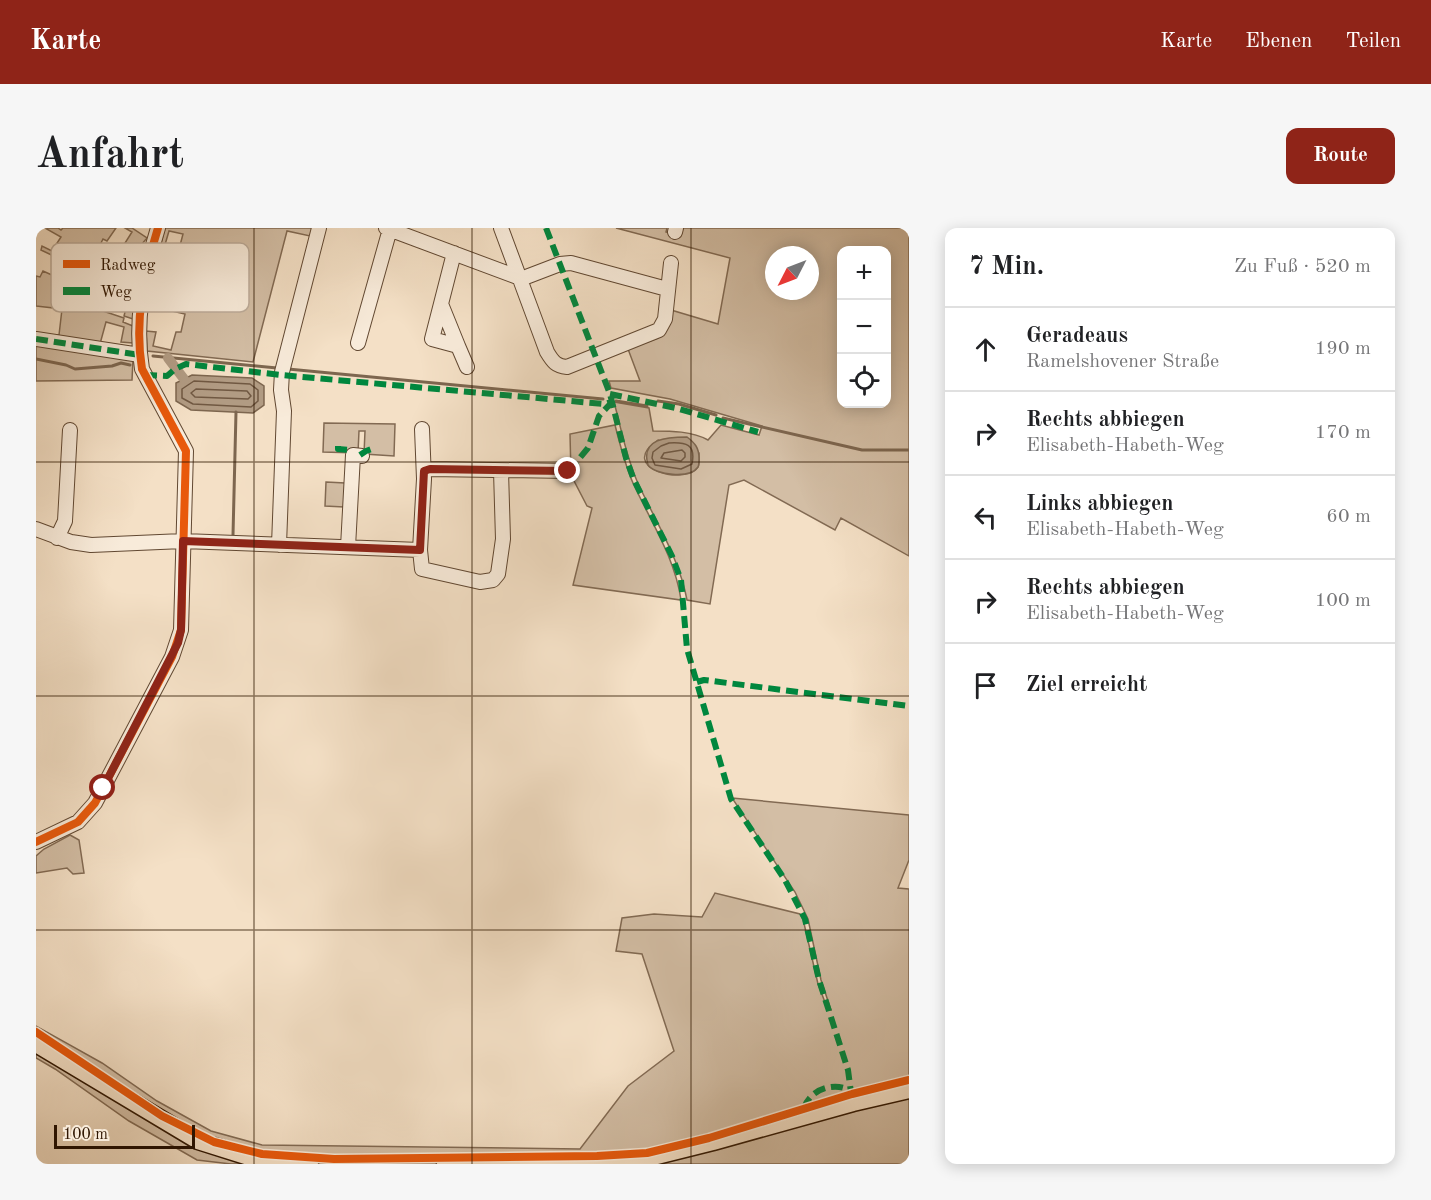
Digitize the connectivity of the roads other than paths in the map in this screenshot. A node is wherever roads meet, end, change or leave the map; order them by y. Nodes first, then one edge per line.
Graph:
1 (158, 228) edge
2 (319, 228) edge
3 (501, 228) edge
4 (388, 229) edge
5 (154, 243) edge
6 (454, 253) junction
7 (671, 263) dead end
8 (520, 278) junction
9 (667, 289) junction
10 (441, 304) junction
11 (141, 312) edge
12 (36, 339) edge
13 (358, 343) dead end
14 (458, 346) junction
15 (140, 355) junction
16 (467, 368) dead end
17 (423, 429) dead end
18 (70, 430) dead end
19 (362, 456) dead end
20 (424, 471) junction
21 (501, 471) junction
22 (568, 471) dead end
23 (36, 529) edge
24 (57, 538) junction
25 (183, 541) junction
26 (279, 545) junction
27 (348, 547) junction
28 (420, 550) junction
29 (36, 842) edge
30 (36, 1044) edge
31 (909, 1090) edge
32 (310, 1164) edge
33 (445, 1164) edge

1 - 5 street
2 - 26 street
3 - 8 street
4 - 6 street
4 - 13 street
6 - 8 street
6 - 10 street
7 - 9 street
8 - 9 street
8 - 9 street
10 - 14 street
10 - 14 street
11 - 15 street
12 - 15 street
14 - 16 street
15 - 25 street
17 - 20 street
18 - 24 street
19 - 27 street
20 - 21 street
20 - 28 street
21 - 22 street
21 - 28 street
23 - 24 street
24 - 25 street
25 - 26 street
25 - 29 street
26 - 27 street
27 - 28 street
30 - 32 main road
31 - 33 main road

